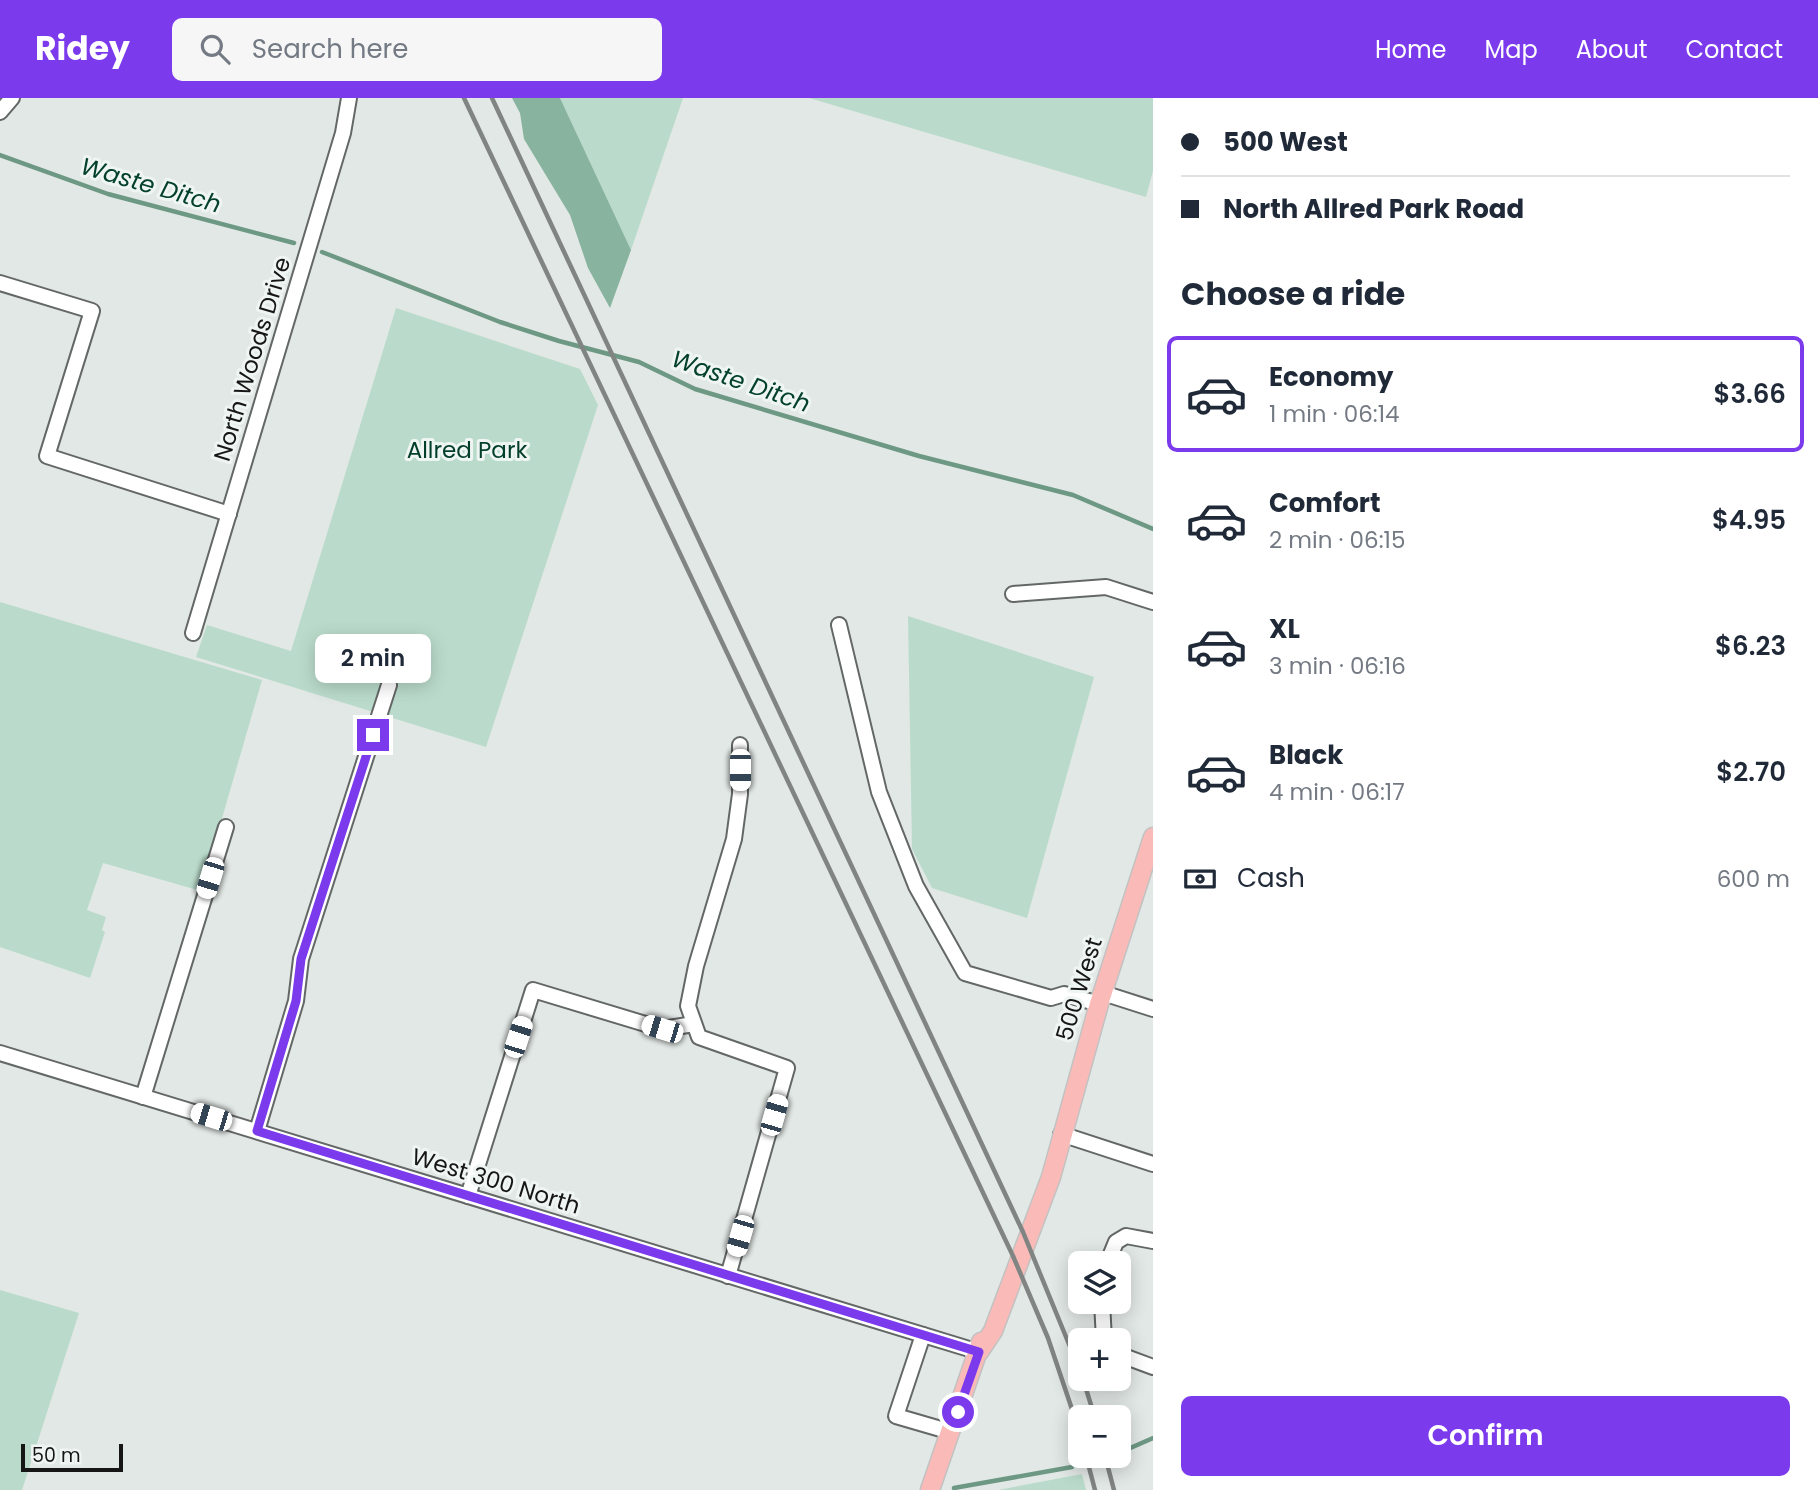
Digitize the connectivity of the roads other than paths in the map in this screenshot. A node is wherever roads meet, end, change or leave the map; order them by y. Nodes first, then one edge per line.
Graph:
1 (12, 98) edge
2 (349, 98) edge
3 (0, 112) edge
4 (0, 283) edge
5 (229, 514) junction
6 (1013, 594) dead end
7 (1153, 602) edge
8 (839, 625) dead end
9 (193, 633) dead end
10 (389, 685) dead end
11 (740, 745) dead end
12 (226, 827) dead end
13 (1153, 837) edge
14 (1101, 999) junction
15 (1153, 1009) edge
16 (694, 1024) junction
17 (0, 1054) edge
18 (143, 1097) junction
19 (257, 1131) junction
20 (1061, 1134) junction
21 (1153, 1164) edge
22 (468, 1196) junction
23 (1153, 1241) edge
24 (1112, 1251) edge
25 (728, 1276) junction
26 (923, 1335) junction
27 (979, 1352) junction
28 (1131, 1359) edge
29 (1153, 1367) edge
30 (951, 1432) junction
31 (930, 1490) edge

1 - 3 street
2 - 5 street, North Woods Drive
4 - 5 street
5 - 9 street, North Woods Drive
6 - 7 street
8 - 14 street
10 - 19 street
11 - 16 street
12 - 18 street
13 - 14 main road, 500 West
14 - 15 street
14 - 20 main road, 500 West
16 - 22 street
16 - 25 street
17 - 18 street, West 300 North
18 - 19 street, West 300 North
19 - 22 street, West 300 North
20 - 21 street
20 - 27 main road, 500 West
22 - 25 street, West 300 North
23 - 24 street
25 - 26 street, West 300 North
26 - 27 street, West 300 North
26 - 30 street
27 - 30 main road, 500 West
28 - 29 street
30 - 31 main road, 500 West

